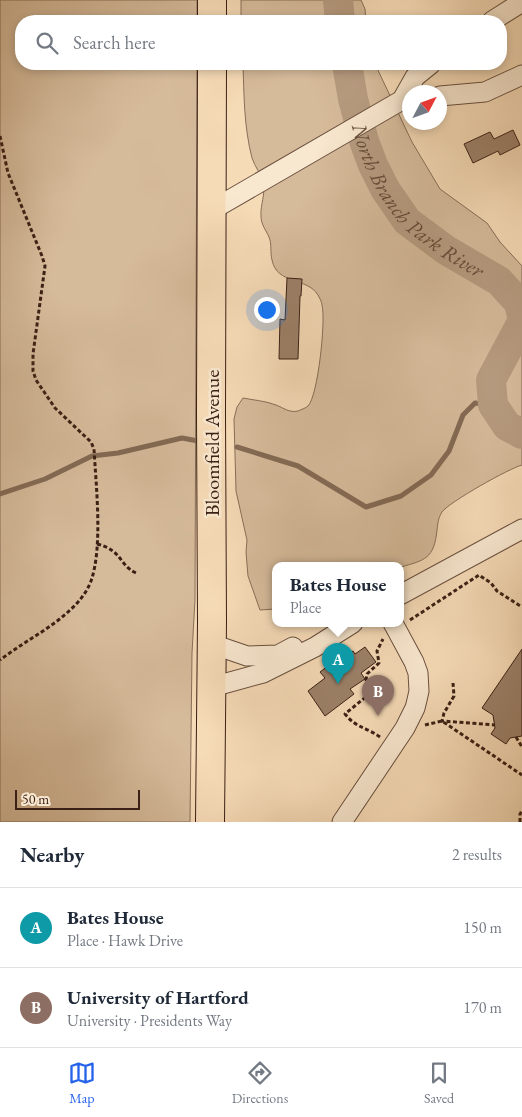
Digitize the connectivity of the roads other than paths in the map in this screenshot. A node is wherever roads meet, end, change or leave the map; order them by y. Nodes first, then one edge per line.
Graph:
1 (212, 0) edge
2 (522, 2) edge
3 (212, 15) edge
4 (501, 15) edge
5 (212, 70) edge
6 (424, 70) edge
7 (522, 76) edge
8 (412, 85) edge
9 (447, 95) edge
10 (402, 101) edge
11 (212, 210) junction
12 (522, 529) edge
13 (404, 593) edge
14 (347, 627) edge
15 (395, 627) edge
16 (332, 636) junction
17 (212, 644) junction
18 (212, 687) junction
19 (210, 822) edge
20 (342, 822) edge

1 - 3 main road
2 - 4 street
5 - 11 main road, Bloomfield Avenue
6 - 8 street
7 - 9 street
10 - 11 street
11 - 17 main road, Bloomfield Avenue
12 - 13 street
14 - 16 street
15 - 20 street
16 - 17 street
16 - 18 street
17 - 18 main road, Bloomfield Avenue
18 - 19 main road, Bloomfield Avenue

